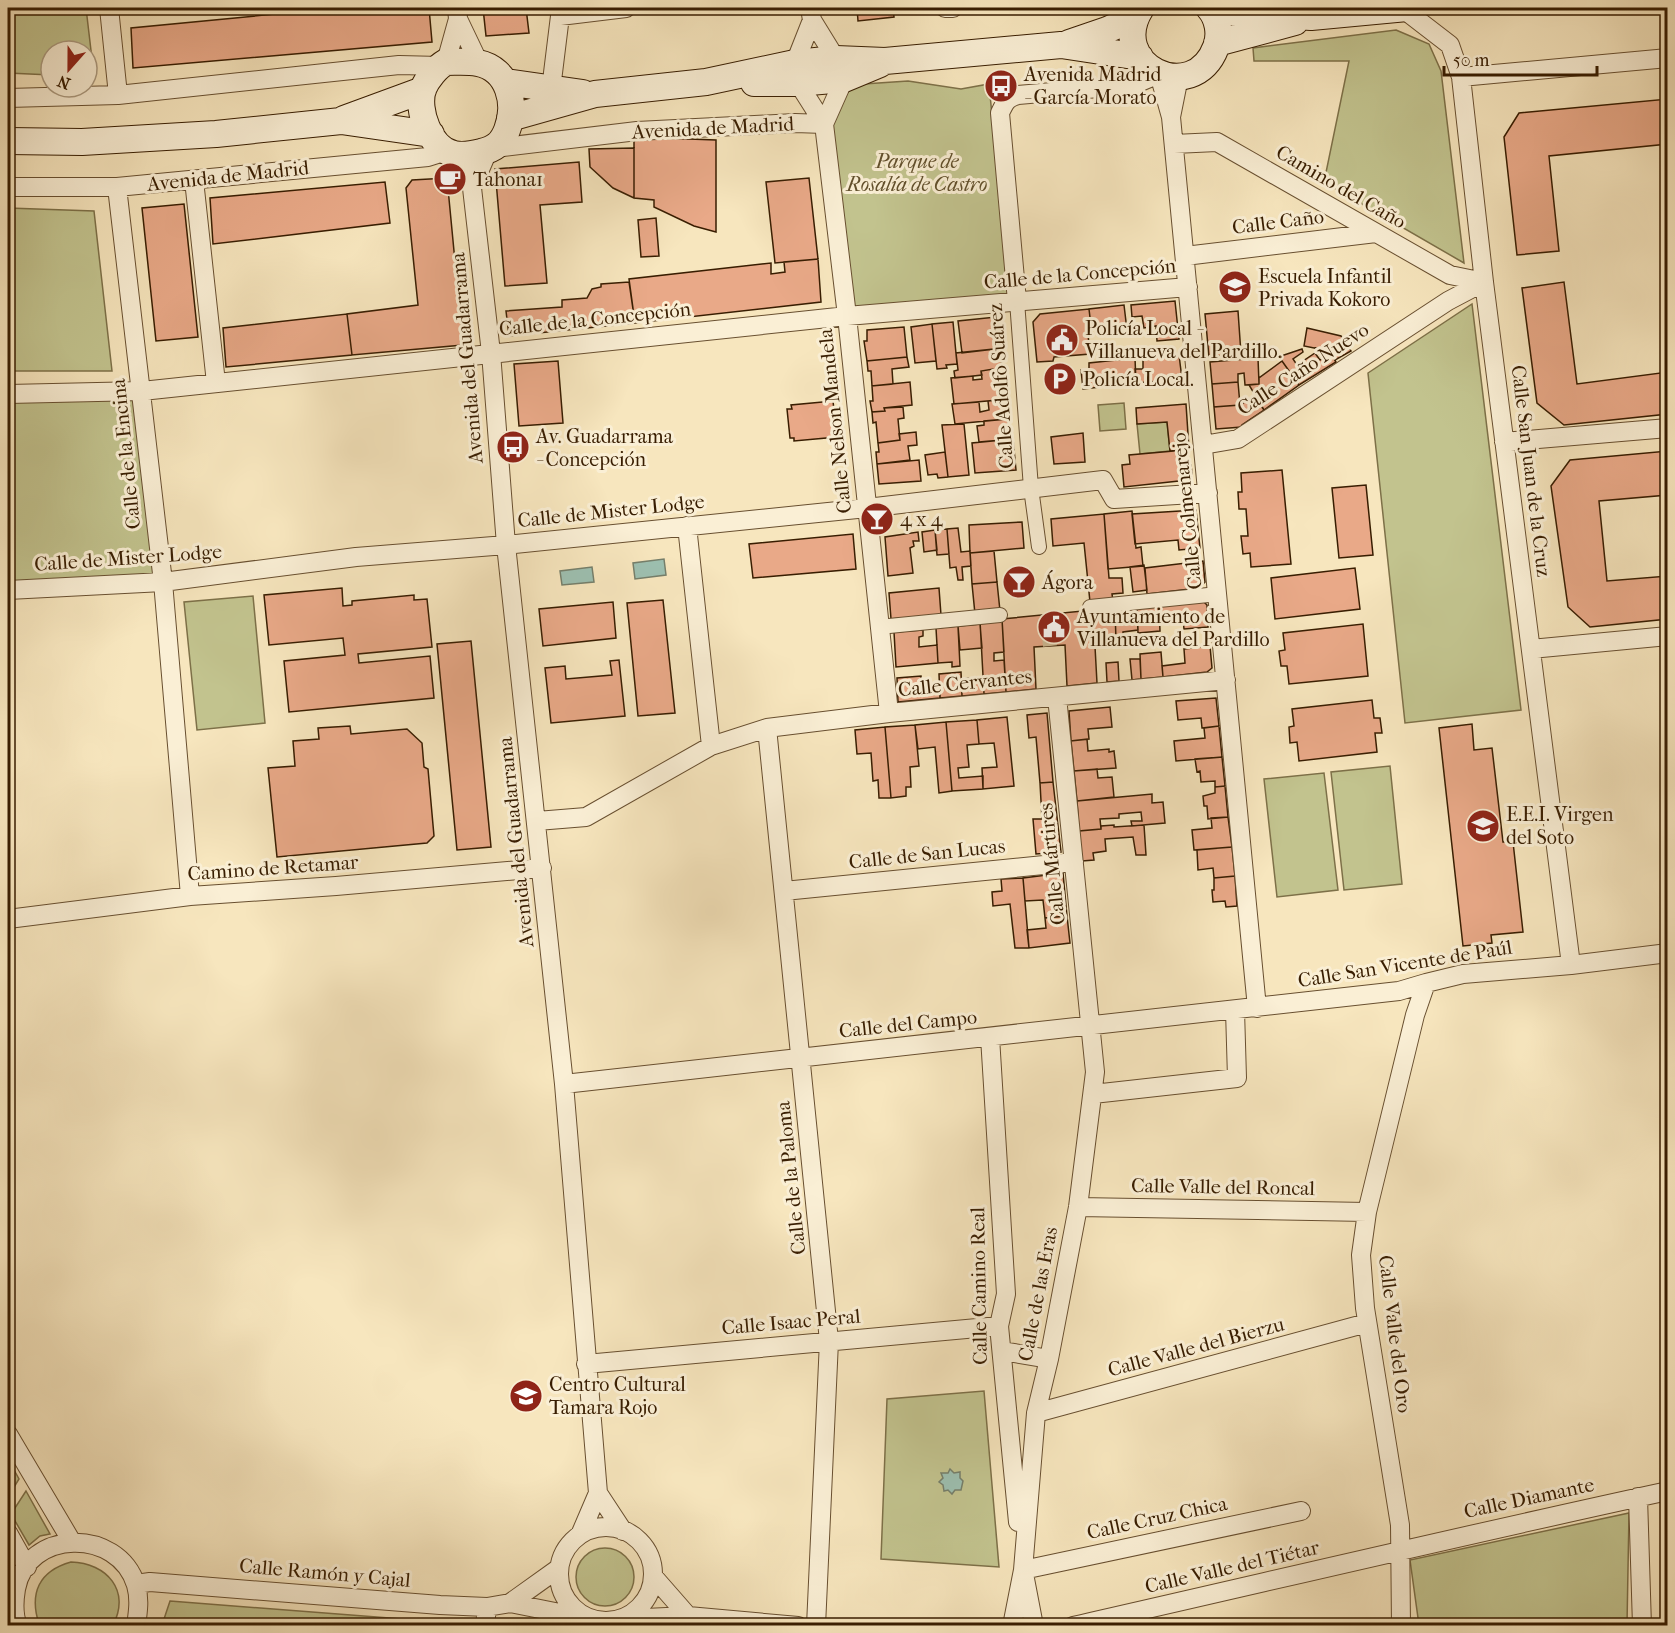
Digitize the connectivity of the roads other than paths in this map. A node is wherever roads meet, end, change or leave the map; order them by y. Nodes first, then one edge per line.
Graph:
1 (109, 8) edge
2 (626, 8) edge
3 (945, 8) edge
4 (953, 8) edge
5 (1402, 8) edge
6 (1407, 8) edge
7 (1210, 9) edge
8 (1139, 12) edge
9 (457, 13) edge
10 (811, 14) edge
11 (1311, 17) junction
12 (1217, 43) junction
13 (1060, 45) junction
14 (1668, 58) edge
15 (480, 63) junction
16 (443, 64) junction
17 (840, 69) junction
18 (1159, 69) junction
19 (797, 73) junction
20 (1461, 77) junction
21 (506, 82) junction
22 (551, 89) junction
23 (423, 90) junction
24 (595, 94) junction
25 (118, 95) junction
26 (8, 98) edge
27 (510, 118) junction
28 (340, 121) junction
29 (824, 124) junction
30 (8, 141) edge
31 (1174, 144) junction
32 (444, 146) junction
33 (492, 150) junction
34 (194, 180) junction
35 (8, 187) edge
36 (117, 187) junction
37 (472, 188) junction
38 (1376, 233) junction
39 (1185, 256) junction
40 (1484, 282) junction
41 (1188, 287) junction
42 (1017, 301) junction
43 (847, 316) junction
44 (491, 353) junction
45 (216, 383) junction
46 (142, 391) junction
47 (8, 394) edge
48 (1668, 428) edge
49 (1504, 442) junction
50 (1203, 445) junction
51 (1031, 488) junction
52 (1208, 493) junction
53 (867, 508) junction
54 (687, 526) junction
55 (506, 545) junction
56 (1039, 547) dead end
57 (163, 582) junction
58 (8, 590) edge
59 (1218, 594) junction
60 (1090, 607) dead end
61 (1000, 615) dead end
62 (879, 627) junction
63 (1668, 636) edge
64 (1531, 649) junction
65 (1227, 680) junction
66 (1057, 697) junction
67 (889, 713) junction
68 (767, 728) junction
69 (711, 746) junction
70 (537, 821) junction
71 (1074, 862) junction
72 (542, 868) junction
73 (784, 891) junction
74 (190, 896) junction
75 (8, 918) edge
76 (1668, 953) edge
77 (1571, 965) junction
78 (1426, 983) junction
79 (1257, 1008) junction
80 (1235, 1010) junction
81 (1090, 1026) junction
82 (990, 1037) junction
83 (802, 1058) junction
84 (564, 1084) junction
85 (1093, 1094) junction
86 (1078, 1207) junction
87 (1367, 1212) junction
88 (1367, 1323) junction
89 (999, 1326) junction
90 (829, 1341) junction
91 (1002, 1351) junction
92 (1049, 1359) junction
93 (586, 1364) junction
94 (1036, 1413) junction
95 (8, 1434) edge
96 (1668, 1491) edge
97 (598, 1493) junction
98 (1638, 1497) junction
99 (1301, 1510) dead end
100 (623, 1531) junction
101 (8, 1533) edge
102 (580, 1534) junction
103 (72, 1542) junction
104 (1400, 1551) junction
105 (27, 1567) junction
106 (559, 1568) junction
107 (1023, 1570) junction
108 (653, 1576) junction
109 (136, 1584) junction
110 (510, 1603) junction
111 (487, 1607) junction
112 (688, 1616) junction
113 (590, 1618) junction
114 (622, 1619) junction
115 (18, 1626) edge
116 (135, 1626) edge
117 (485, 1626) edge
118 (798, 1626) edge
119 (816, 1626) edge
120 (1012, 1626) edge
121 (1034, 1626) edge
122 (1073, 1626) edge
123 (1401, 1626) edge
124 (1642, 1626) edge

1 - 25 street
2 - 22 street
3 - 4 street
5 - 6 main road
5 - 11 main road
5 - 20 street, Calle San Juan de la Cruz
7 - 11 main road
7 - 12 main road
8 - 13 main road, Avenida de Madrid
8 - 18 main road
9 - 15 street
9 - 16 street
10 - 17 street
10 - 19 street
11 - 12 main road
12 - 18 main road
13 - 17 main road, Avenida de Madrid
13 - 18 main road, Avenida de Madrid
14 - 20 street
15 - 16 main road
15 - 21 main road
16 - 23 main road
16 - 25 street
17 - 19 main road, Avenida de Madrid
17 - 29 street
18 - 31 street, Calle Colmenarejo
18 - 42 street, Calle Adolfo Suárez
19 - 24 main road, Avenida de Madrid
19 - 29 street
20 - 40 street, Calle San Juan de la Cruz
21 - 22 main road, Avenida de Madrid
21 - 27 main road
22 - 24 main road, Avenida de Madrid
23 - 28 main road
23 - 32 main road
24 - 27 main road, Avenida de Madrid
25 - 26 street
27 - 33 main road
28 - 30 main road
28 - 32 main road
29 - 33 street, Avenida de Madrid
29 - 43 street, Calle Nelson Mandela
31 - 38 street, Camino del Caño
31 - 39 street, Calle Colmenarejo
32 - 33 main road
32 - 34 street, Avenida de Madrid
32 - 37 street, Avenida del Guadarrama
33 - 37 street, Avenida del Guadarrama
34 - 36 street, Avenida de Madrid
34 - 45 street
35 - 36 street, Avenida de Madrid
36 - 46 street, Calle de la Encina
37 - 44 street, Avenida del Guadarrama
38 - 39 street, Calle Caño
38 - 40 street, Camino del Caño
39 - 41 street, Calle Colmenarejo
40 - 49 street, Calle San Juan de la Cruz
40 - 50 street, Calle Caño Nuevo
41 - 42 street, Calle de la Concepción
41 - 50 street, Calle Colmenarejo
42 - 43 street, Calle de la Concepción
42 - 51 street, Calle Adolfo Suárez
43 - 44 street, Calle de la Concepción
43 - 53 street, Calle Nelson Mandela
44 - 45 street, Calle de la Concepción
44 - 55 street, Avenida del Guadarrama
45 - 46 street, Calle de la Concepción
46 - 47 street, Calle de la Concepción
46 - 57 street, Calle de la Encina
48 - 49 street
49 - 64 street, Calle San Juan de la Cruz
50 - 52 street, Calle Colmenarejo
51 - 52 street, Calle de Mister Lodge
51 - 53 street, Calle de Mister Lodge
51 - 56 street, Calle Adolfo Suárez
52 - 59 street, Calle Colmenarejo
53 - 54 street, Calle de Mister Lodge
53 - 62 street, Calle Nelson Mandela
54 - 55 street, Calle de Mister Lodge
54 - 69 street
55 - 57 street, Calle de Mister Lodge
55 - 70 street, Avenida del Guadarrama
57 - 58 street, Calle de Mister Lodge
57 - 74 street, Calle de la Encina
59 - 60 street
59 - 65 street, Calle Colmenarejo
61 - 62 street
62 - 67 street, Calle Nelson Mandela
63 - 64 street
64 - 77 street, Calle San Juan de la Cruz
65 - 66 street, Calle Cervantes
65 - 79 street, Calle Colmenarejo
66 - 67 street, Calle Cervantes
66 - 71 street, Calle Mártires
67 - 68 street, Calle Cervantes
68 - 69 street, Calle Cervantes
68 - 73 street, Calle de la Paloma
69 - 70 street, Calle Cervantes
70 - 72 street, Avenida del Guadarrama
71 - 73 street, Calle de San Lucas
71 - 81 street, Calle Mártires
72 - 74 street, Camino de Retamar
72 - 84 street, Avenida del Guadarrama
73 - 83 street, Calle de la Paloma
74 - 75 street, Camino de Retamar
76 - 77 street, Calle San Vicente de Paúl
77 - 78 street, Calle San Vicente de Paúl
78 - 79 street, Calle San Vicente de Paúl
78 - 87 street, Calle Valle del Oro
79 - 80 street, Calle del Campo
80 - 81 street, Calle del Campo
80 - 85 street
81 - 82 street, Calle del Campo
81 - 85 street, Calle de las Eras
82 - 83 street, Calle del Campo
82 - 89 street, Calle Camino Real
83 - 84 street, Calle del Campo
83 - 90 street, Calle de la Paloma
84 - 93 street, Avenida del Guadarrama
85 - 86 street, Calle de las Eras
86 - 87 street, Calle Valle del Roncal
86 - 92 street, Calle de las Eras
87 - 88 street, Calle Valle del Oro
88 - 94 street, Calle Valle del Bierzu
88 - 104 street, Calle Valle del Oro
89 - 90 street, Calle Isaac Peral
89 - 91 street, Calle Camino Real
90 - 93 street, Calle Isaac Peral
90 - 119 street, Calle de la Paloma
91 - 92 street
91 - 107 street, Calle Camino Real
92 - 94 street, Calle de las Eras
93 - 97 street, Avenida del Guadarrama
94 - 107 street, Calle de las Eras
95 - 103 street
96 - 98 street, Calle Diamante
97 - 100 street, Avenida del Guadarrama
97 - 102 street, Avenida del Guadarrama
98 - 104 street, Calle Diamante
98 - 124 street
99 - 107 street, Calle Cruz Chica
100 - 102 street
100 - 108 street
101 - 105 street
102 - 106 street
103 - 105 street
103 - 109 street
104 - 122 street, Calle Valle del Tiétar
104 - 123 street, Calle Valle del Oro
105 - 115 street
106 - 110 street, Calle Ramón y Cajal
106 - 113 street
107 - 120 street, Calle Camino Real
107 - 121 street, Calle Camino Real
108 - 112 street
108 - 114 street
109 - 111 street, Calle Ramón y Cajal
109 - 116 street
110 - 111 street, Calle Ramón y Cajal
110 - 113 street, Calle Ramón y Cajal
111 - 117 street
112 - 114 street
112 - 118 street
113 - 114 street

